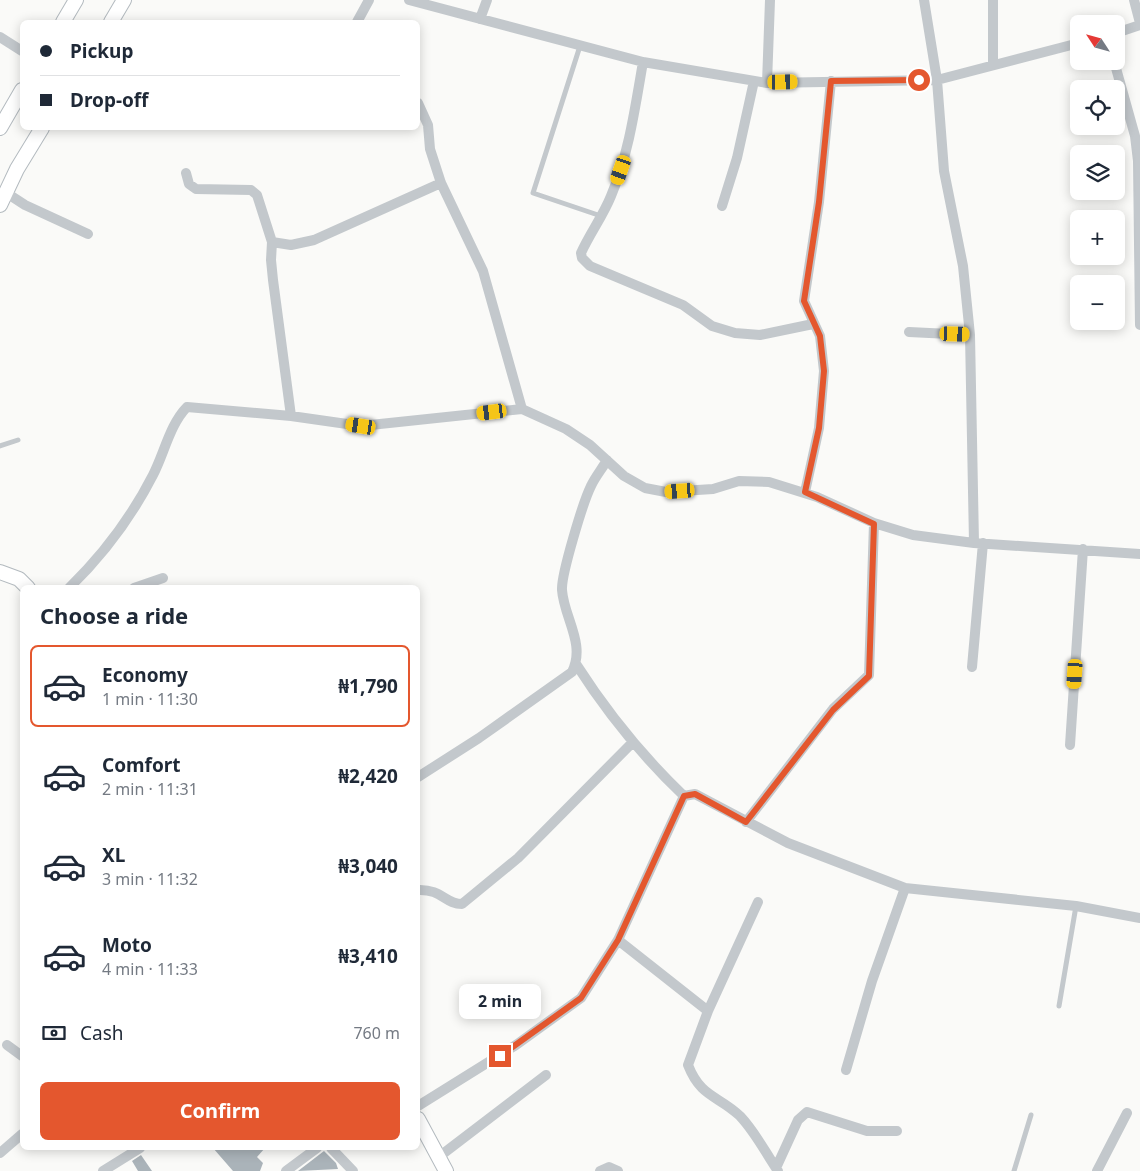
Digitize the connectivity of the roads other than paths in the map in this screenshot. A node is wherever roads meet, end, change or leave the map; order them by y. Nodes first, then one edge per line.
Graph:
1 (76, 0) edge
2 (124, 0) edge
3 (369, 0) edge
4 (409, 0) edge
5 (487, 0) edge
6 (770, 0) edge
7 (924, 0) edge
8 (993, 0) edge
9 (1134, 0) edge
10 (480, 19) junction
11 (64, 20) edge
12 (112, 20) edge
13 (358, 20) edge
14 (1140, 24) edge
15 (1125, 30) edge
16 (0, 37) edge
17 (1070, 45) edge
18 (580, 46) junction
19 (20, 50) edge
20 (643, 62) junction
21 (993, 64) junction
22 (1117, 70) edge
23 (937, 80) junction
24 (754, 81) junction
25 (831, 81) junction
26 (767, 83) junction
27 (20, 93) edge
28 (420, 107) edge
29 (0, 128) edge
30 (41, 130) edge
31 (186, 173) dead end
32 (441, 183) junction
33 (2, 198) edge
34 (722, 206) dead end
35 (602, 217) junction
36 (88, 234) dead end
37 (272, 242) junction
38 (813, 324) junction
39 (1140, 325) edge
40 (909, 332) dead end
41 (970, 335) junction
42 (522, 409) junction
43 (292, 416) junction
44 (18, 440) dead end
45 (0, 446) edge
46 (607, 460) junction
47 (805, 492) junction
48 (874, 524) junction
49 (979, 543) junction
50 (1083, 549) junction
51 (1140, 554) edge
52 (0, 572) edge
53 (163, 578) dead end
54 (25, 585) edge
55 (72, 585) edge
56 (143, 585) edge
57 (576, 664) junction
58 (972, 667) dead end
59 (632, 743) junction
60 (1070, 745) dead end
61 (420, 776) edge
62 (684, 796) junction
63 (746, 822) junction
64 (905, 888) junction
65 (420, 890) edge
66 (758, 902) dead end
67 (1076, 906) junction
68 (1140, 918) edge
69 (618, 940) junction
70 (1059, 1006) dead end
71 (708, 1011) junction
72 (7, 1046) dead end
73 (20, 1055) edge
74 (846, 1070) dead end
75 (546, 1074) dead end
76 (420, 1105) edge
77 (1127, 1113) dead end
78 (1031, 1115) dead end
79 (420, 1122) edge
80 (897, 1131) dead end
81 (20, 1136) edge
82 (137, 1150) edge
83 (314, 1150) edge
84 (333, 1150) edge
85 (0, 1153) edge
86 (440, 1156) junction
87 (777, 1169) edge
88 (103, 1171) edge
89 (286, 1171) edge
90 (353, 1171) edge
91 (446, 1171) edge
92 (600, 1171) edge
93 (618, 1171) edge
94 (1014, 1171) edge
95 (1097, 1171) edge

1 - 11 main road
2 - 12 main road
3 - 13 street
4 - 10 street
5 - 10 street
6 - 26 street
7 - 23 street
8 - 21 street
9 - 14 street
10 - 18 street
14 - 15 street
16 - 19 street
17 - 21 street
18 - 20 street
18 - 35 lane
20 - 24 street
20 - 35 street
21 - 23 street
22 - 39 street
23 - 25 street
23 - 41 street
24 - 26 street
24 - 34 street
25 - 26 street
25 - 38 street
27 - 29 main road
28 - 32 street
30 - 33 main road
31 - 37 street
32 - 37 street
32 - 42 street
33 - 36 street
35 - 38 street
37 - 43 street
38 - 47 street
40 - 41 street
41 - 49 street
42 - 43 street
42 - 46 street
43 - 55 street
44 - 45 lane
46 - 47 street
46 - 57 street
47 - 48 street
48 - 49 street
48 - 63 street
49 - 50 street
49 - 58 street
50 - 51 street
50 - 60 street
52 - 54 main road
53 - 56 street
57 - 59 street
57 - 61 street
59 - 62 street
59 - 65 street
62 - 63 street
62 - 69 street
63 - 64 street
64 - 67 street
64 - 74 street
66 - 71 street
67 - 68 street
67 - 70 lane
69 - 71 street
69 - 76 street
71 - 87 street
72 - 73 street
75 - 86 street
77 - 95 street
78 - 94 lane
79 - 86 main road
80 - 87 street
81 - 85 street
82 - 88 street
83 - 89 street
84 - 90 street
86 - 91 main road
92 - 93 street

